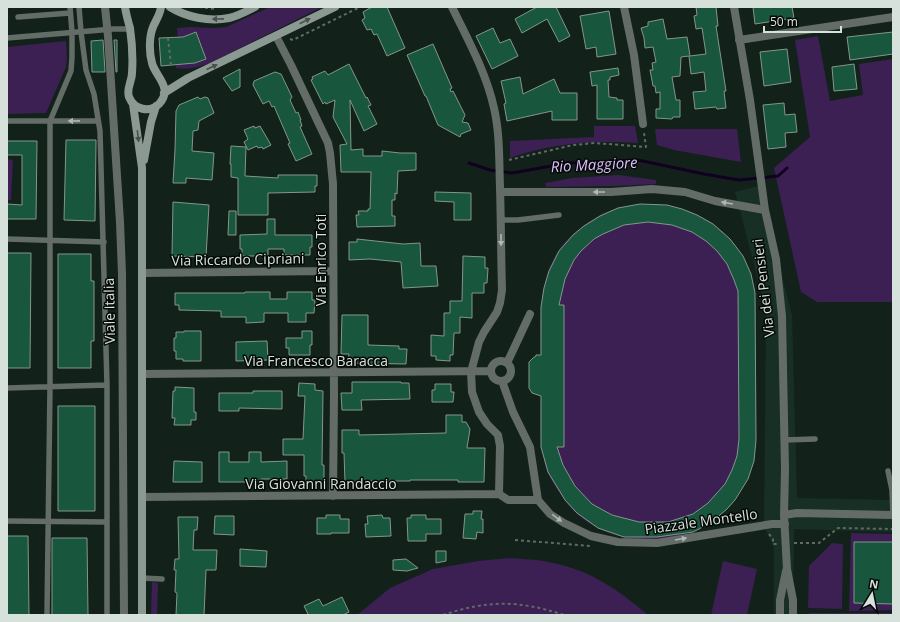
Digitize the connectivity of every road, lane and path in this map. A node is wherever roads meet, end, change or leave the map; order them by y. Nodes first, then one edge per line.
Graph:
1 (79, 7) edge
2 (105, 7) edge
3 (125, 7) edge
4 (161, 7) edge
5 (170, 7) edge
6 (198, 7) edge
7 (255, 7) edge
8 (335, 7) edge
9 (452, 7) edge
10 (624, 7) edge
11 (734, 7) edge
12 (70, 10) edge
13 (221, 10) dead end
14 (18, 17) dead end
15 (893, 17) edge
16 (108, 29) junction
17 (130, 29) junction
18 (72, 32) junction
19 (81, 32) junction
20 (276, 36) junction
21 (7, 38) edge
22 (168, 38) dead end
23 (739, 40) junction
24 (171, 65) dead end
25 (164, 93) junction
26 (133, 104) junction
27 (156, 106) junction
28 (98, 120) junction
29 (7, 121) edge
30 (50, 121) junction
31 (643, 124) joint
32 (500, 155) junction
33 (142, 168) junction
34 (500, 187) junction
35 (765, 210) junction
36 (560, 215) dead end
37 (501, 220) junction
38 (7, 239) edge
39 (49, 241) junction
40 (104, 242) junction
41 (333, 271) junction
42 (143, 273) junction
43 (530, 314) dead end
44 (507, 363) junction
45 (490, 371) junction
46 (334, 372) junction
47 (471, 372) junction
48 (142, 374) junction
49 (502, 381) junction
50 (107, 385) junction
51 (50, 387) junction
52 (7, 388) edge
53 (815, 439) dead end
54 (784, 440) junction
55 (888, 471) dead end
56 (499, 494) junction
57 (333, 496) junction
58 (143, 497) junction
59 (538, 500) junction
60 (784, 515) junction
61 (893, 515) edge
62 (7, 521) edge
63 (48, 521) junction
64 (107, 522) junction
65 (785, 524) junction
66 (893, 529) edge
67 (786, 543) junction
68 (774, 544) dead end
69 (787, 569) junction
70 (142, 578) junction
71 (162, 579) dead end
72 (47, 615) edge
73 (107, 615) edge
74 (124, 615) edge
75 (142, 615) edge
76 (443, 615) edge
77 (564, 615) edge
78 (780, 615) edge
79 (793, 615) edge

1 - 19 lane
2 - 16 street, Viale Italia
3 - 17 main road
4 - 25 main road
7 -> 5 main road
6 - 13 path
20 -> 8 main road
9 - 32 street
10 - 31 street
11 - 23 street, Via dei Pensieri
12 - 14 lane
12 - 18 lane
15 - 23 street
16 - 17 lane
16 - 19 lane
16 - 74 street, Viale Italia
17 - 26 main road
18 - 19 lane
18 - 21 lane
18 - 30 lane
19 - 28 lane
25 -> 20 main road
20 - 41 street, Via Enrico Toti
22 - 24 path
23 - 35 street, Via dei Pensieri
25 - 27 main road
26 - 27 main road
26 -> 33 main road
27 - 33 main road
28 -> 30 lane
28 - 40 lane
29 - 30 lane
30 - 39 lane
31 - 32 path
32 - 34 street
33 - 42 main road
35 -> 34 street
34 - 37 street
35 - 54 street, Via dei Pensieri
36 - 37 lane
37 -> 47 street
38 - 39 lane
39 - 40 lane
39 - 51 lane
40 - 50 lane
41 - 42 street, Via Riccardo Cipriani
41 - 46 street, Via Enrico Toti
42 - 48 main road
43 - 44 street
44 - 45 street
44 - 49 street
45 - 47 street, Via Francesco Baracca
45 - 49 street
46 - 47 street, Via Francesco Baracca
46 - 48 street, Via Francesco Baracca
46 - 57 street, Via Enrico Toti
47 - 56 street
48 - 58 main road
49 - 59 street
50 - 51 lane
50 - 64 lane
51 - 52 lane
51 - 63 lane
53 - 54 lane
54 - 60 street, Via dei Pensieri
55 - 61 lane
56 - 57 street, Via Giovanni Randaccio
56 - 59 street
57 - 58 street, Via Giovanni Randaccio
58 - 70 main road
59 -> 65 street, Piazzale Montello
60 - 61 street
60 - 65 street, Via dei Pensieri
62 - 63 lane
63 - 64 lane
63 - 72 lane
64 - 73 lane
65 - 67 street, Via dei Pensieri
66 - 67 path
67 - 68 path
67 - 69 street, Via dei Pensieri
69 - 78 street, Via dei Pensieri
69 - 79 street, Via dei Pensieri
70 - 71 lane
70 - 75 main road
76 - 77 path

